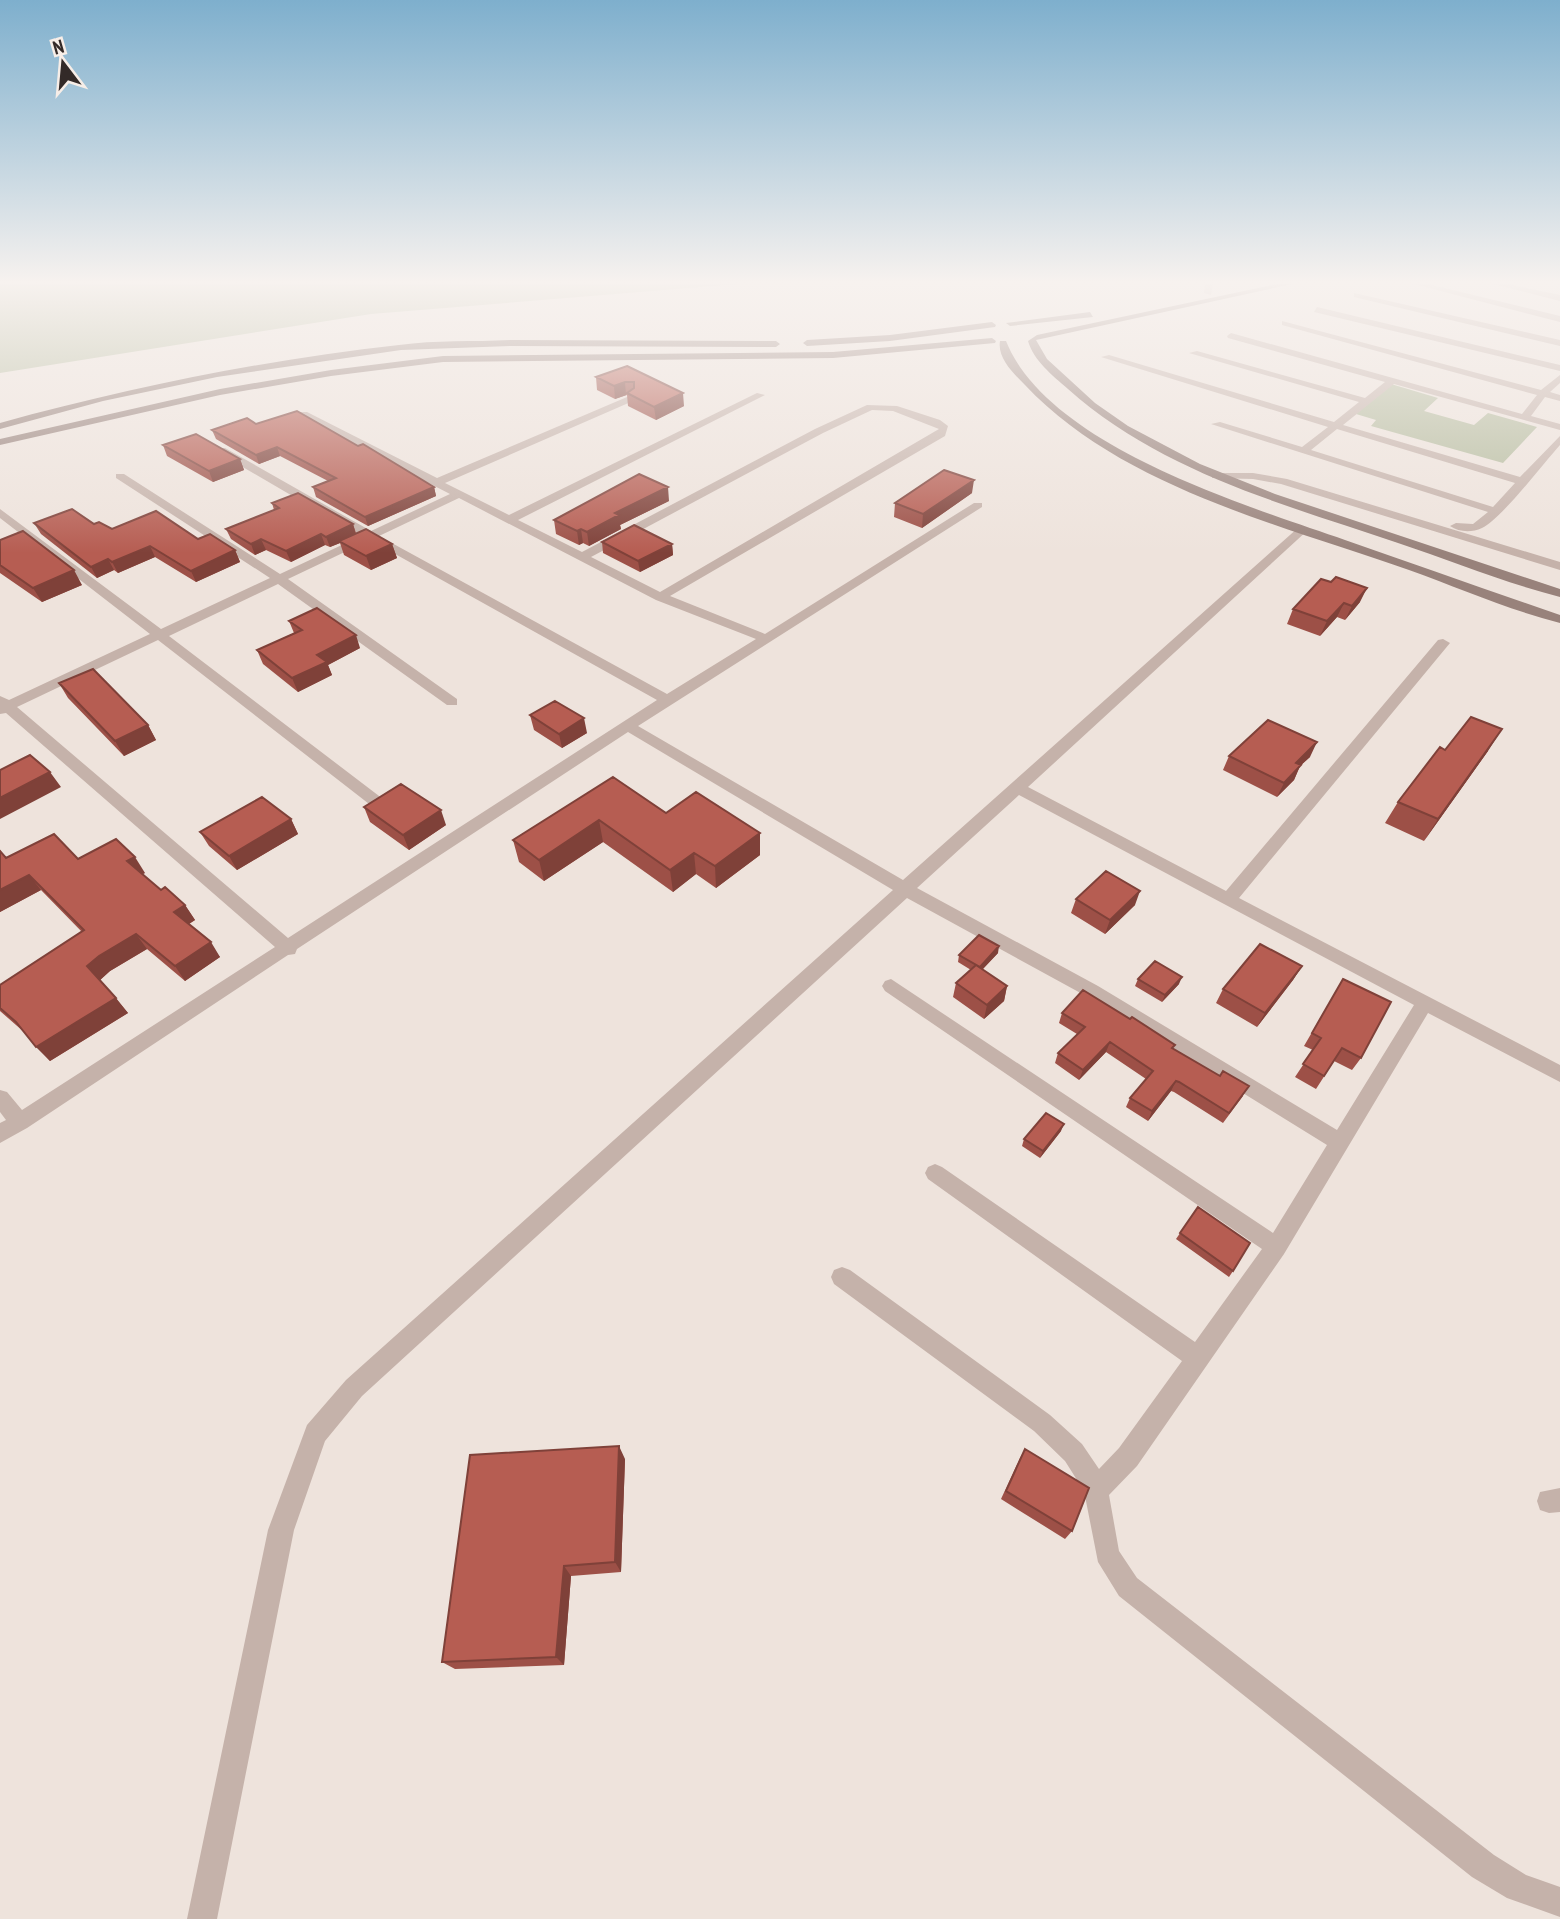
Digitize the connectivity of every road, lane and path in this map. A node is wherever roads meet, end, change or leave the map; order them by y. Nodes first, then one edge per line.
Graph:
1 (220, 374) edge
2 (337, 374) edge
3 (1020, 374) edge
4 (1058, 374) edge
5 (1165, 374) edge
6 (1268, 374) edge
7 (1370, 374) edge
8 (1471, 374) edge
9 (1560, 378) edge
10 (1393, 380) junction
11 (1543, 393) junction
12 (760, 396) dead end
13 (1560, 398) edge
14 (630, 399) edge
15 (1366, 401) junction
16 (303, 414) edge
17 (1525, 417) junction
18 (1216, 424) dead end
19 (1336, 425) junction
20 (0, 426) edge
21 (1560, 427) edge
22 (1560, 439) edge
23 (0, 442) edge
24 (212, 444) edge
25 (1304, 451) junction
26 (120, 476) dead end
27 (1216, 476) junction
28 (1272, 478) junction
29 (1524, 482) junction
30 (435, 483) junction
31 (457, 495) junction
32 (978, 505) dead end
33 (1496, 511) junction
34 (0, 512) edge
35 (510, 519) junction
36 (1303, 529) junction
37 (369, 535) junction
38 (580, 558) junction
39 (1560, 566) edge
40 (278, 578) junction
41 (1560, 593) edge
42 (660, 597) junction
43 (1560, 619) edge
44 (160, 636) junction
45 (766, 639) junction
46 (1443, 643) dead end
47 (667, 700) junction
48 (452, 702) dead end
49 (3, 705) edge
50 (628, 726) junction
51 (1017, 788) junction
52 (378, 803) edge
53 (905, 889) junction
54 (1228, 900) junction
55 (289, 949) junction
56 (891, 986) dead end
57 (1424, 1004) junction
58 (1560, 1074) edge
59 (0, 1098) edge
60 (20, 1122) junction
61 (0, 1134) edge
62 (1340, 1142) junction
63 (934, 1173) dead end
64 (1276, 1247) junction
65 (842, 1277) dead end
66 (1199, 1359) junction
67 (1096, 1491) junction
68 (1560, 1902) edge
69 (202, 1919) edge

1 - 20 street
2 - 23 street
3 - 36 street
4 - 27 street
5 - 19 street
6 - 15 street
7 - 10 street
8 - 11 street
9 - 11 street
10 - 15 street
10 - 17 street
11 - 13 street
11 - 17 street
12 - 35 street
14 - 30 street
15 - 19 street
16 - 30 street
17 - 21 street
18 - 25 street
19 - 25 street
19 - 29 street
22 - 29 street
24 - 37 street
25 - 33 street
26 - 40 street
27 - 28 street
27 - 41 street
28 - 33 street
28 - 39 street
29 - 33 street
30 - 31 street
31 - 35 street
31 - 37 street
32 - 45 street
34 - 44 street
35 - 38 street
36 - 43 street
36 - 51 street
37 - 40 street
37 - 47 street
38 - 42 street
38 - 42 street
40 - 44 street
40 - 48 street
42 - 45 street
44 - 49 street
44 - 52 street
45 - 47 street
46 - 54 street
47 - 50 street
49 - 55 street
50 - 53 street
50 - 55 street
51 - 53 street
51 - 54 street
53 - 62 street
53 - 69 street
54 - 57 street
55 - 60 street
56 - 64 street
57 - 58 street
57 - 62 street
59 - 60 street
60 - 61 street
62 - 64 street
63 - 66 street
64 - 66 street
65 - 67 street
66 - 67 street
67 - 68 street

